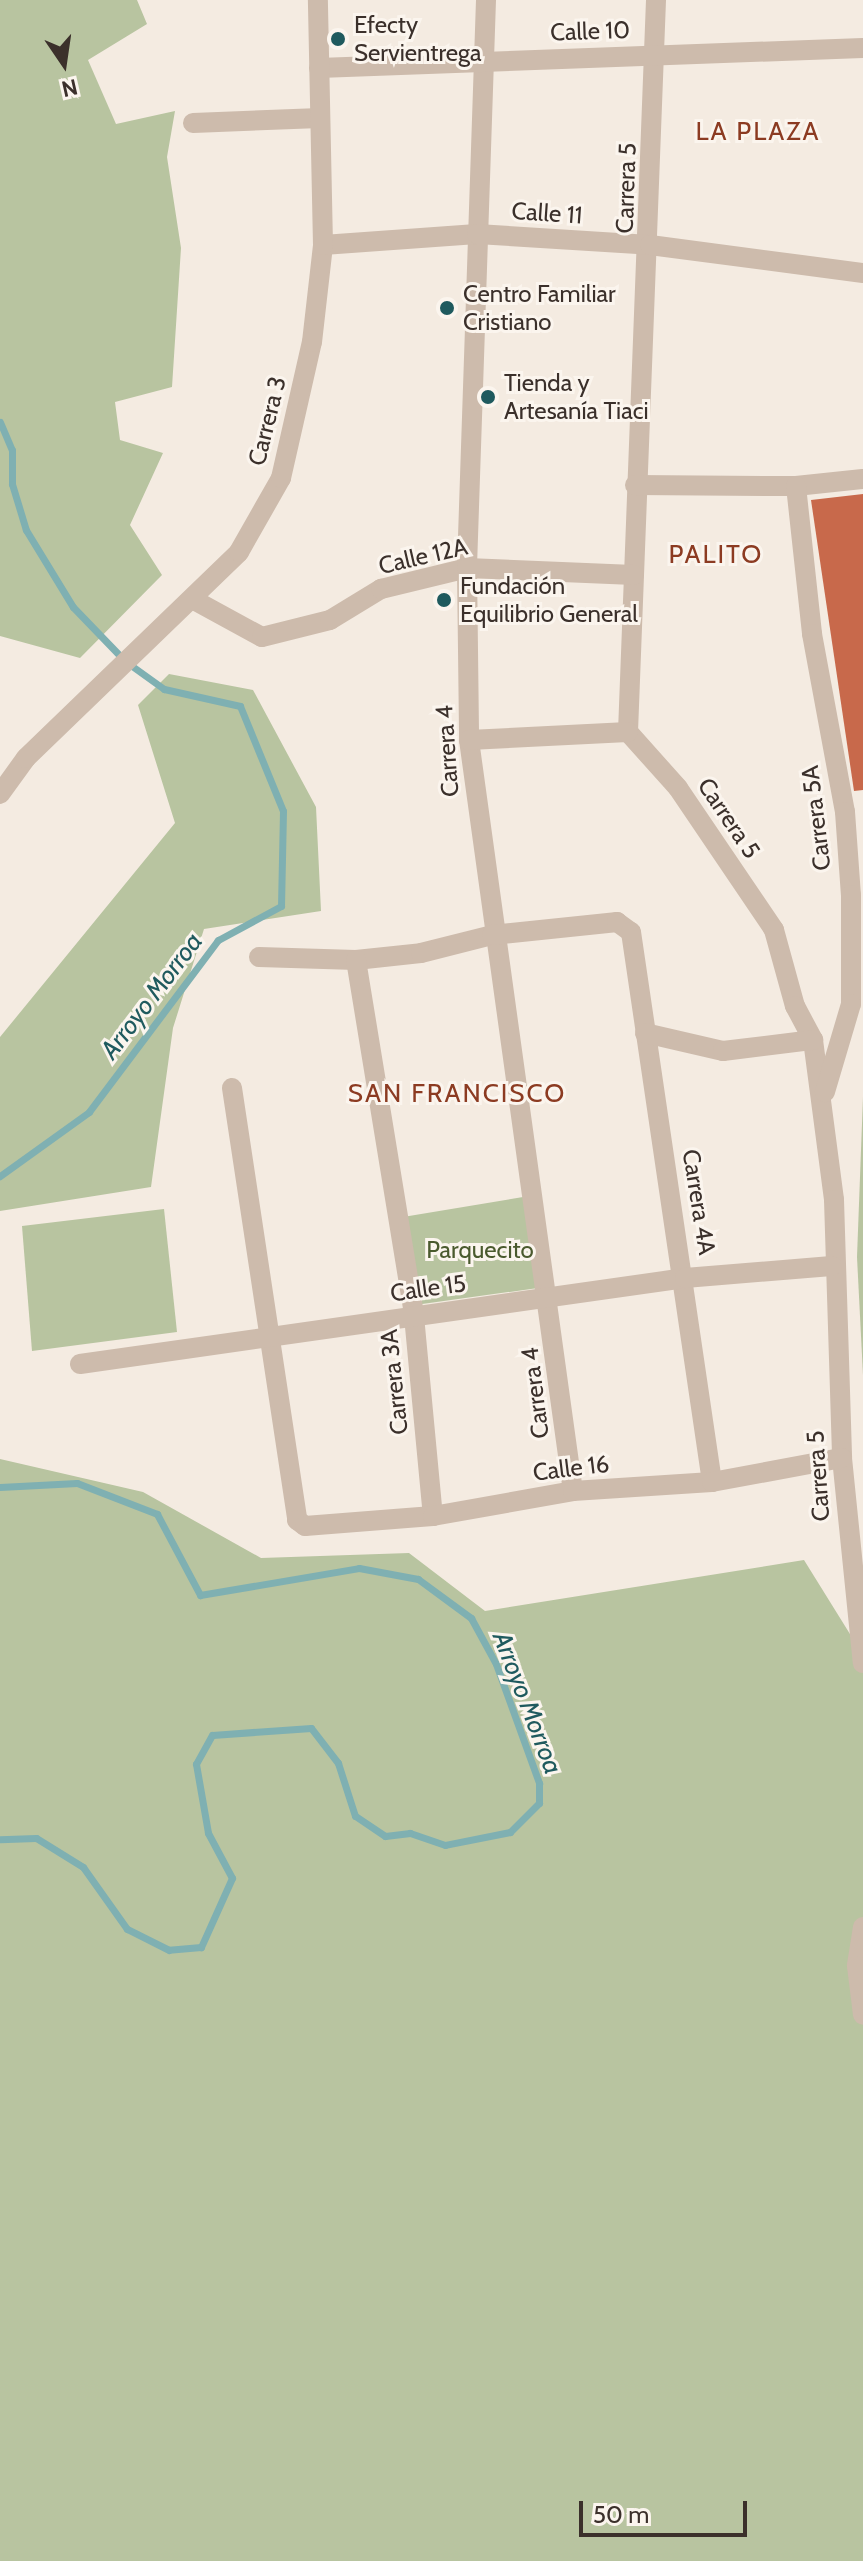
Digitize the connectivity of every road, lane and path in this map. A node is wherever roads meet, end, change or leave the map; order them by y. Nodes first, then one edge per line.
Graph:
1 (318, 0) edge
2 (486, 0) edge
3 (656, 0) edge
4 (863, 48) edge
5 (657, 55) junction
6 (484, 61) junction
7 (319, 68) junction
8 (320, 118) junction
9 (193, 123) dead end
10 (477, 234) junction
11 (323, 245) junction
12 (650, 245) junction
13 (863, 273) edge
14 (863, 479) edge
15 (635, 485) junction
16 (796, 486) junction
17 (467, 568) junction
18 (634, 575) junction
19 (194, 600) junction
20 (628, 732) junction
21 (469, 740) junction
22 (0, 794) edge
23 (854, 808) edge
24 (492, 935) junction
25 (259, 957) dead end
26 (356, 960) junction
27 (857, 1002) edge
28 (645, 1033) junction
29 (813, 1040) junction
30 (232, 1088) dead end
31 (825, 1092) junction
32 (832, 1266) junction
33 (685, 1278) junction
34 (550, 1297) junction
35 (414, 1316) junction
36 (271, 1336) junction
37 (80, 1364) dead end
38 (842, 1458) junction
39 (712, 1482) junction
40 (573, 1491) junction
41 (433, 1516) junction
42 (863, 1663) edge
43 (863, 1927) edge
44 (863, 2015) edge

1 - 7 street, Carrera 3
2 - 6 street, Carrera 4
3 - 5 street, Carrera 5
4 - 5 street, Calle 10
5 - 6 street, Calle 10
5 - 12 street, Carrera 5
6 - 7 street, Calle 10
6 - 10 street, Carrera 4
7 - 8 street, Carrera 3
8 - 9 street
8 - 11 street, Carrera 3
10 - 11 street, Calle 11
10 - 12 street, Calle 11
10 - 17 street, Carrera 4
11 - 19 street, Carrera 3
12 - 13 street, Calle 11
12 - 15 street, Carrera 5
14 - 16 street
15 - 16 street
15 - 18 street, Carrera 5
16 - 23 street, Carrera 5A
17 - 18 street, Calle 12A
17 - 19 street, Calle 12A
17 - 21 street, Carrera 4
18 - 20 street, Carrera 5
19 - 22 street, Carrera 3
20 - 21 street
20 - 29 street, Carrera 5
21 - 24 street, Carrera 4
23 - 27 street, Carrera 5A
24 - 26 street
24 - 28 street, Carrera 4A
24 - 34 street, Carrera 4
25 - 26 street
26 - 35 street, Carrera 3A
27 - 31 street, Carrera 5A
28 - 29 street
28 - 33 street, Carrera 4A
29 - 31 street, Carrera 5
30 - 36 street
31 - 32 street, Carrera 5
32 - 33 street, Calle 15
32 - 38 street, Carrera 5
33 - 34 street, Calle 15
33 - 39 street, Carrera 4A
34 - 35 street, Calle 15
34 - 40 street, Carrera 4
35 - 36 street, Calle 15
35 - 41 street, Carrera 3A
36 - 37 street, Calle 15
36 - 41 street, Calle 16
38 - 39 street, Calle 16
38 - 42 street, Carrera 5
39 - 40 street, Calle 16
40 - 41 street, Calle 16
43 - 44 street

